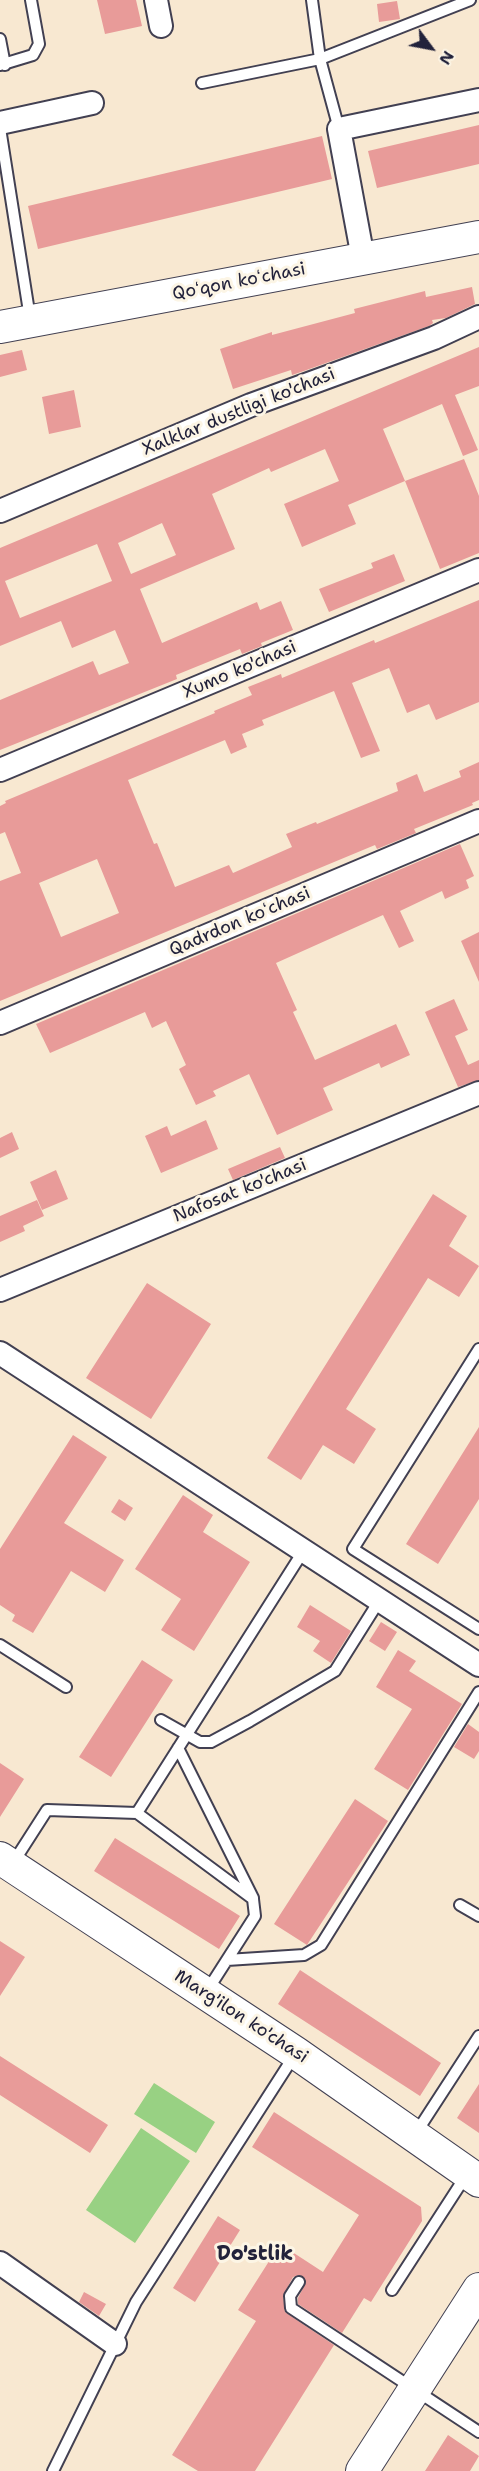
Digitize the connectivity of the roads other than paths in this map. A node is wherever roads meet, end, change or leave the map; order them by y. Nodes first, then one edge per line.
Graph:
1 (31, 0) edge
2 (156, 0) edge
3 (312, 0) edge
4 (470, 0) edge
5 (161, 26) dead end
6 (0, 39) edge
7 (320, 59) junction
8 (3, 65) edge
9 (202, 83) dead end
10 (479, 100) edge
11 (92, 103) dead end
12 (0, 123) edge
13 (0, 128) edge
14 (339, 129) junction
15 (479, 237) edge
16 (363, 258) junction
17 (479, 317) edge
18 (31, 322) junction
19 (0, 327) edge
20 (0, 511) edge
21 (479, 570) edge
22 (0, 770) edge
23 (479, 821) edge
24 (0, 1023) edge
25 (479, 1093) edge
26 (0, 1290) edge
27 (479, 1349) edge
28 (0, 1353) edge
29 (304, 1551) junction
30 (379, 1601) junction
31 (479, 1629) edge
32 (0, 1645) edge
33 (479, 1665) edge
34 (66, 1687) dead end
35 (479, 1692) edge
36 (161, 1720) dead end
37 (186, 1735) junction
38 (178, 1748) junction
39 (136, 1813) junction
40 (6, 1862) edge
41 (253, 1899) junction
42 (460, 1905) dead end
43 (479, 1916) edge
44 (227, 1960) junction
45 (205, 1994) junction
46 (479, 2036) edge
47 (296, 2053) junction
48 (414, 2136) junction
49 (473, 2177) edge
50 (0, 2263) edge
51 (299, 2282) dead end
52 (479, 2289) edge
53 (392, 2290) dead end
54 (115, 2344) junction
55 (414, 2390) junction
56 (479, 2432) edge
57 (53, 2471) edge
58 (362, 2471) edge

1 - 8 lane
2 - 5 street
3 - 7 lane
4 - 7 lane
6 - 8 lane
7 - 9 lane
7 - 14 lane
10 - 14 street
11 - 12 street
13 - 18 lane
14 - 16 street
15 - 16 street, Qoʻqon koʻchasi
16 - 18 street, Qoʻqon koʻchasi
17 - 20 street, Xalklar dustligi ko'chasi
18 - 19 street, Qoʻqon koʻchasi
21 - 22 street, Xumo ko'chasi
23 - 24 street, Qadrdon koʻchasi
25 - 26 street, Nafosat ko'chasi
27 - 31 lane
28 - 29 street
29 - 30 street
29 - 37 lane
30 - 33 street
30 - 37 lane
32 - 34 lane
35 - 44 lane
36 - 37 lane
37 - 38 lane
38 - 39 lane
38 - 41 lane
39 - 40 lane
39 - 41 lane
40 - 45 street, Marg'ilon ko'chasi
41 - 44 lane
42 - 43 lane
44 - 45 lane
45 - 47 street, Marg'ilon ko'chasi
46 - 48 lane
47 - 48 street, Marg'ilon ko'chasi
47 - 54 lane
48 - 49 street, Marg'ilon ko'chasi
49 - 53 lane
50 - 54 street
51 - 55 lane
52 - 55 street
54 - 57 lane
55 - 56 lane
55 - 58 street

